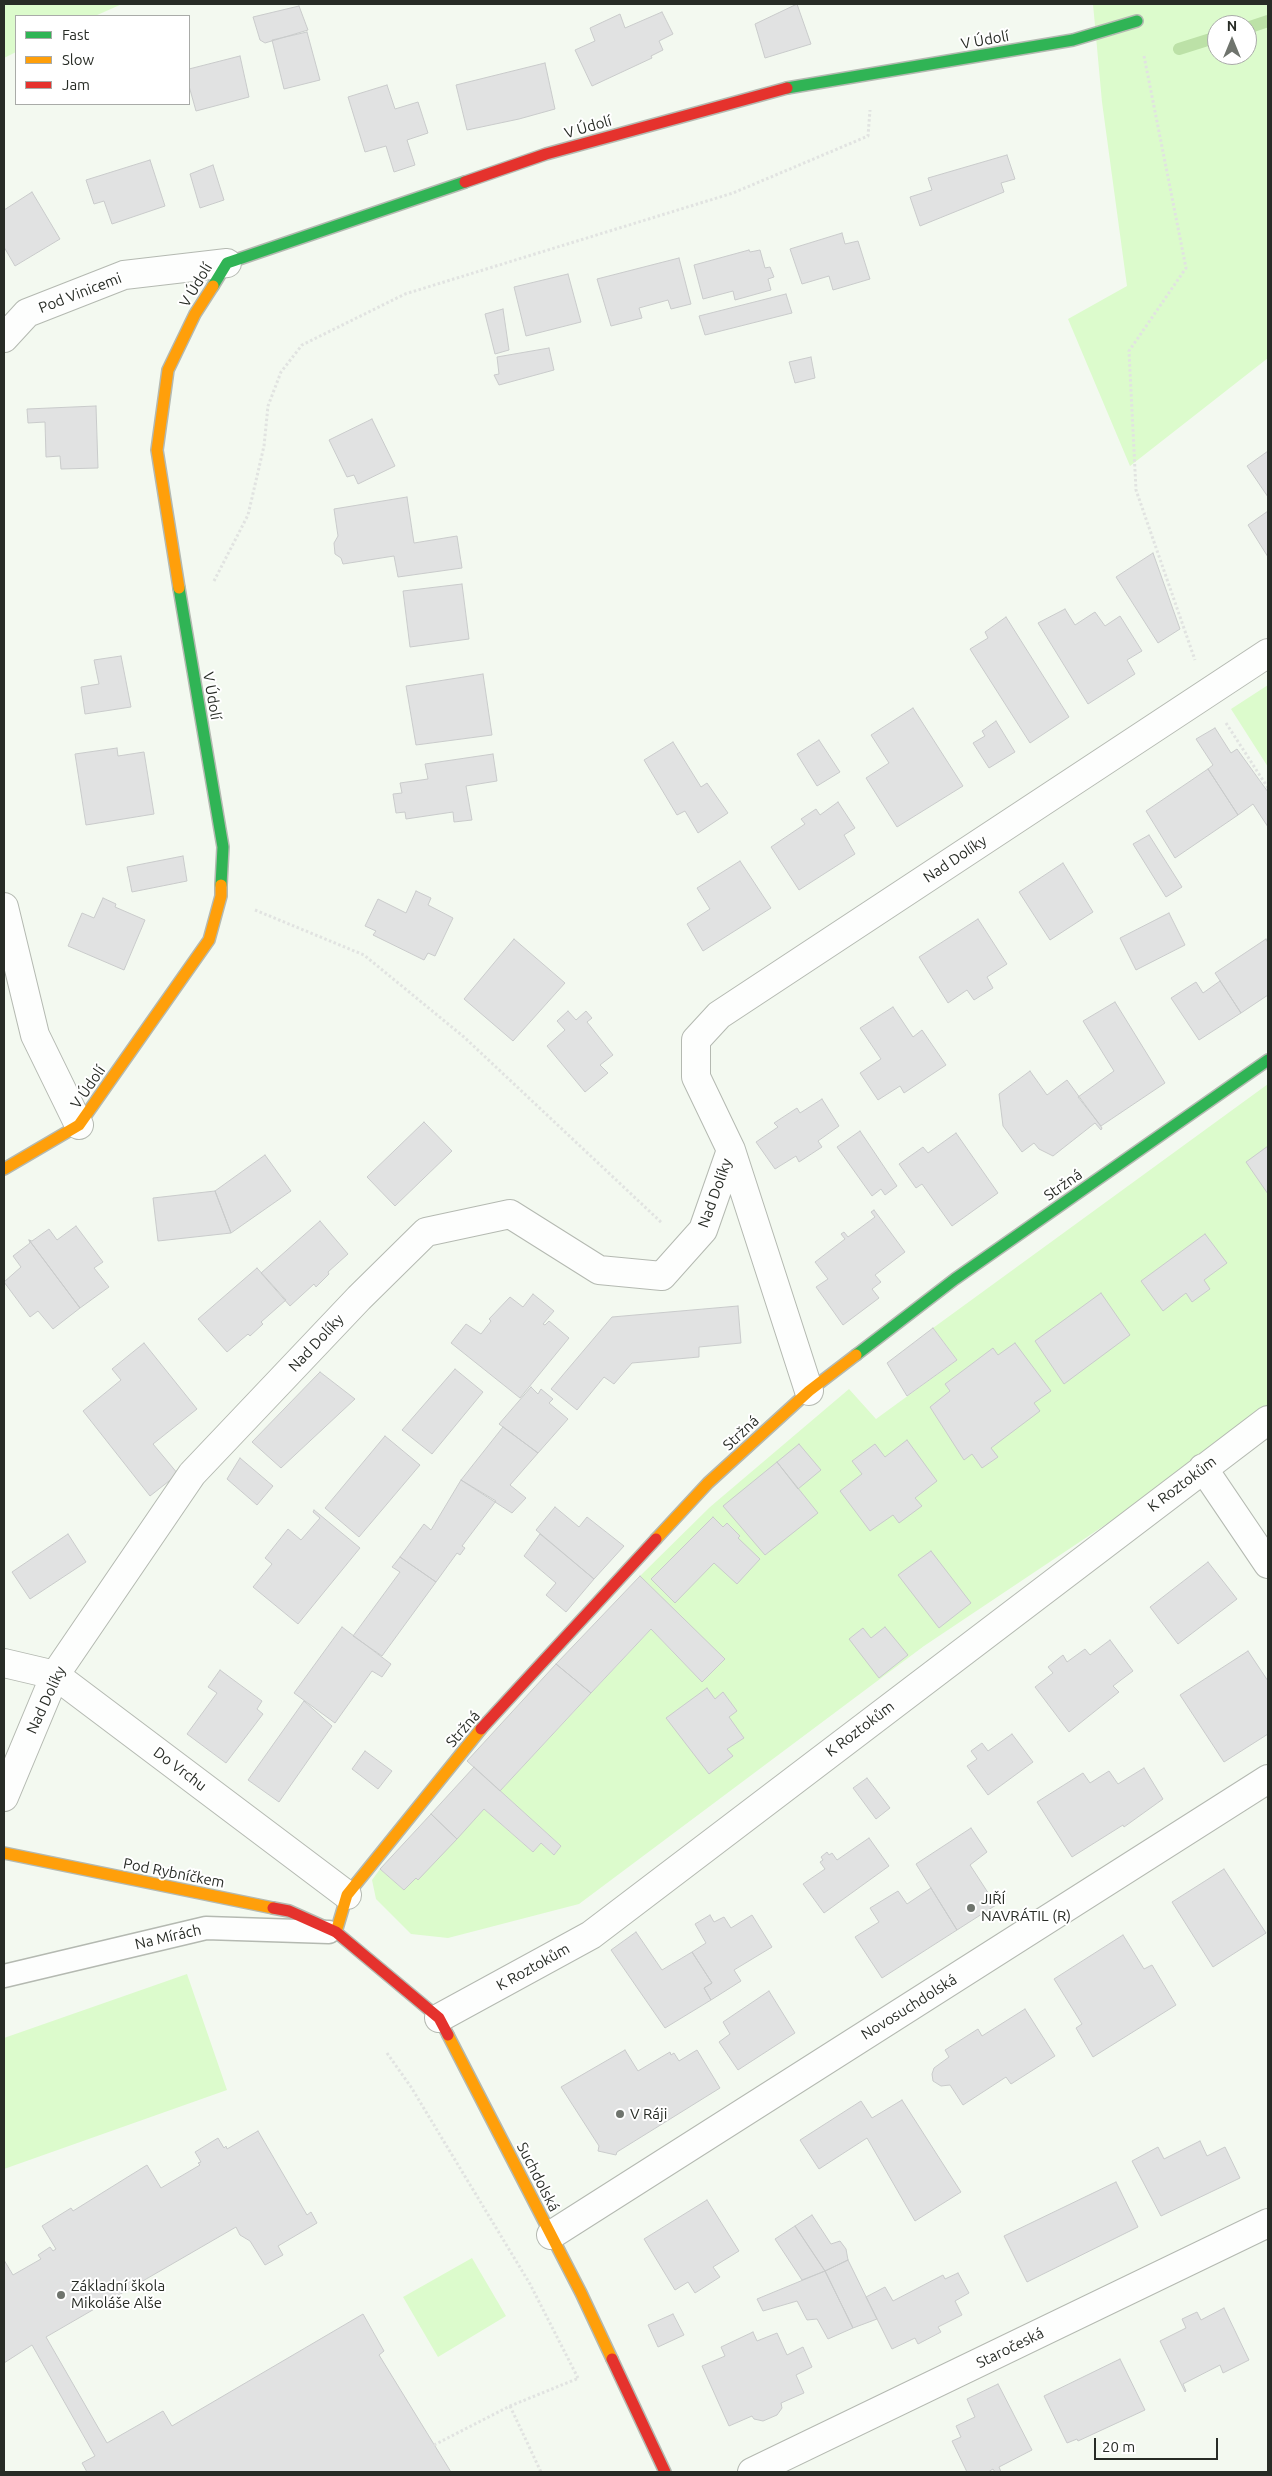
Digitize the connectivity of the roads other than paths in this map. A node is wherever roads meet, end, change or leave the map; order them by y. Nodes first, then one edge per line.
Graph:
1 (1137, 21) road end
2 (227, 263) junction
3 (4, 338) edge
4 (1268, 653) edge
5 (4, 907) edge
6 (1268, 1060) edge
7 (79, 1125) junction
8 (731, 1150) junction
9 (4, 1169) edge
10 (809, 1391) junction
11 (1268, 1420) edge
12 (1203, 1468) junction
13 (1268, 1564) edge
14 (4, 1663) edge
15 (55, 1675) junction
16 (1268, 1779) edge
17 (4, 1797) edge
18 (4, 1853) edge
19 (347, 1896) junction
20 (336, 1932) junction
21 (4, 1976) edge
22 (439, 2018) junction
23 (1268, 2223) edge
24 (550, 2235) junction
25 (665, 2472) edge
26 (752, 2472) edge

1 - 2 street, V Údolí
2 - 3 street, Pod Vinicemi
2 - 7 street, V Údolí
4 - 8 street, Nad Dolíky
5 - 7 street
6 - 10 street, Stržná
7 - 9 street, V Údolí
8 - 10 street, Nad Dolíky
8 - 15 street, Nad Dolíky
10 - 19 street, Stržná
11 - 12 street, K Roztokům
12 - 13 street
12 - 22 street, K Roztokům
14 - 15 street, Do Vrchu
15 - 17 street, Nad Dolíky
15 - 19 street, Do Vrchu
16 - 24 street, Novosuchdolská
18 - 20 street, Pod Rybníčkem
19 - 20 street, Stržná
20 - 21 lane, Na Mírách
20 - 22 street, Suchdolská
22 - 24 street, Suchdolská
23 - 26 street, Staročeská
24 - 25 street, Suchdolská

